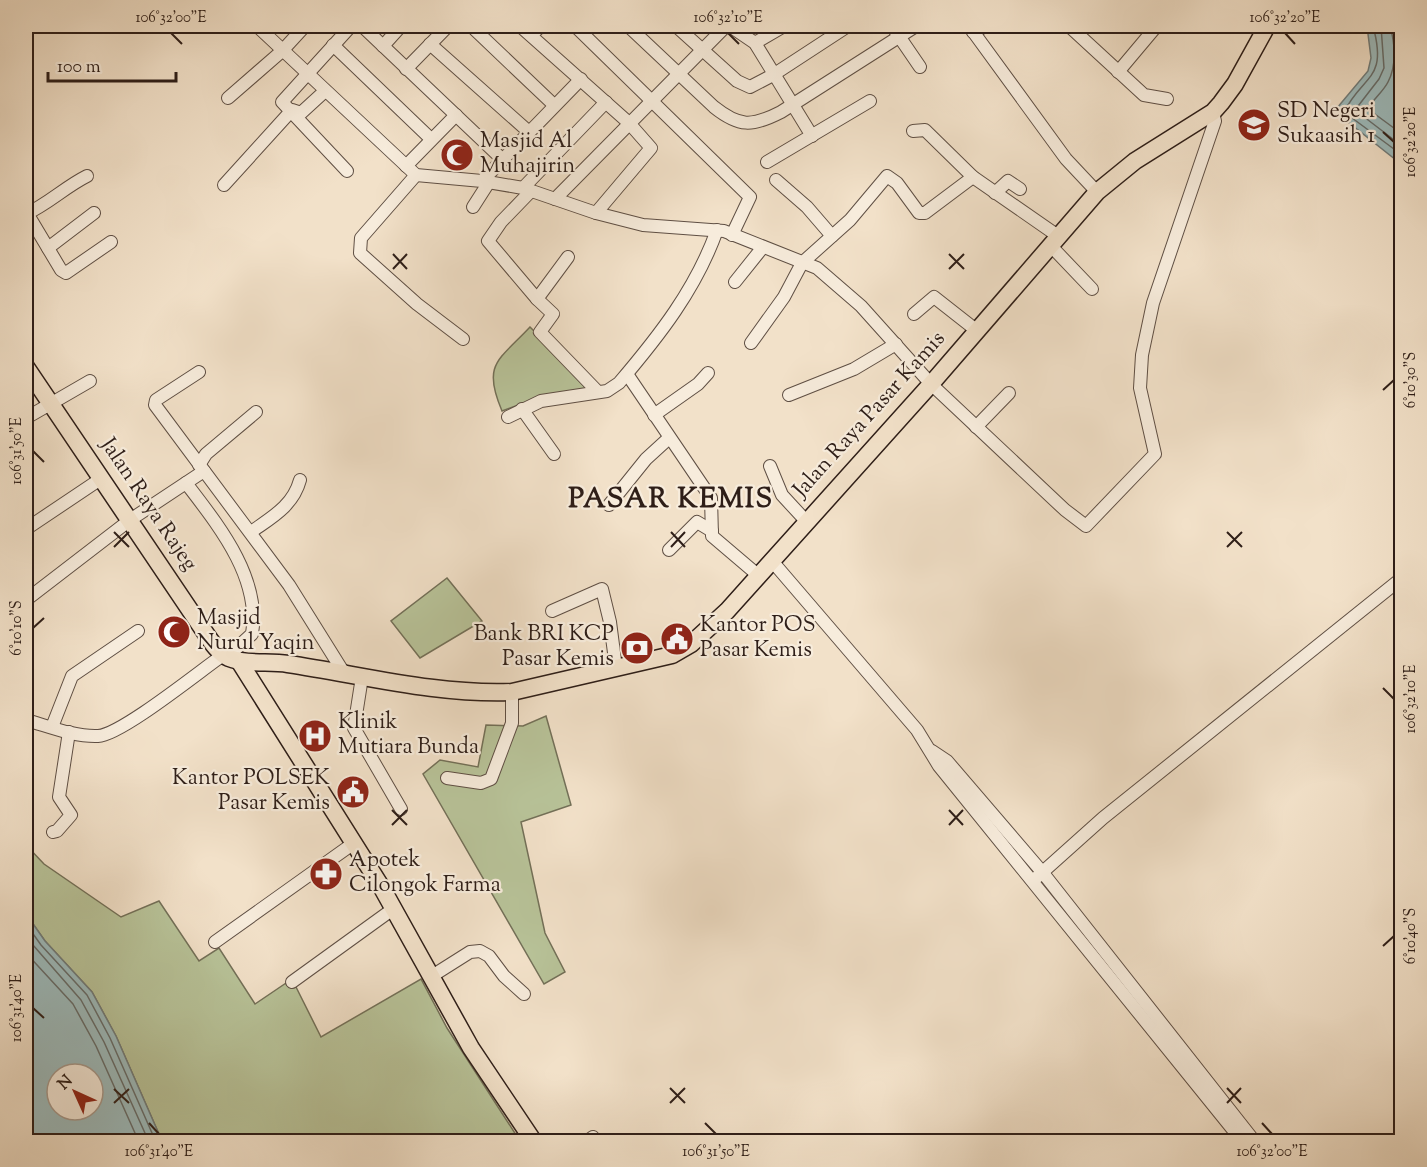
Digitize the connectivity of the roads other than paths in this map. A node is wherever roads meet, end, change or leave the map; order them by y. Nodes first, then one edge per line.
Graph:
1 (257, 26) edge
2 (305, 26) edge
3 (351, 26) edge
4 (362, 26) edge
5 (401, 26) edge
6 (448, 26) edge
7 (471, 26) edge
8 (520, 26) edge
9 (541, 26) edge
10 (575, 26) edge
11 (628, 26) edge
12 (676, 26) edge
13 (728, 26) edge
14 (784, 26) edge
15 (848, 26) edge
16 (916, 26) edge
17 (986, 26) edge
18 (1069, 26) edge
19 (1267, 26) edge
20 (1155, 28) dead end
21 (971, 29) edge
22 (895, 30) edge
23 (531, 35) junction
24 (755, 43) junction
25 (333, 45) junction
26 (429, 45) junction
27 (383, 46) junction
28 (701, 50) junction
29 (282, 51) junction
30 (920, 67) dead end
31 (406, 69) junction
32 (1118, 72) junction
33 (306, 73) junction
34 (679, 73) junction
35 (773, 75) junction
36 (581, 79) junction
37 (325, 91) junction
38 (228, 98) dead end
39 (653, 99) junction
40 (1167, 99) dead end
41 (870, 101) dead end
42 (606, 102) junction
43 (791, 104) junction
44 (554, 105) junction
45 (290, 112) junction
46 (1213, 112) junction
47 (456, 115) junction
48 (629, 123) junction
49 (913, 131) dead end
50 (529, 132) junction
51 (812, 136) junction
52 (431, 138) junction
53 (502, 159) junction
54 (767, 162) dead end
55 (406, 166) junction
56 (347, 171) dead end
57 (87, 176) dead end
58 (416, 176) junction
59 (973, 177) junction
60 (776, 180) dead end
61 (485, 181) junction
62 (224, 185) dead end
63 (1020, 189) dead end
64 (527, 190) junction
65 (1096, 192) junction
66 (995, 193) junction
67 (555, 199) junction
68 (473, 207) dead end
69 (26, 213) edge
70 (94, 213) dead end
71 (596, 213) junction
72 (717, 230) junction
73 (732, 235) junction
74 (832, 236) junction
75 (1054, 241) junction
76 (111, 242) dead end
77 (763, 247) junction
78 (48, 248) junction
79 (568, 257) dead end
80 (802, 262) junction
81 (735, 282) dead end
82 (1092, 289) dead end
83 (537, 298) junction
84 (914, 314) dead end
85 (976, 330) junction
86 (463, 339) dead end
87 (750, 344) dead end
88 (896, 344) junction
89 (26, 367) edge
90 (199, 372) dead end
91 (708, 373) dead end
92 (627, 374) junction
93 (90, 381) dead end
94 (931, 384) junction
95 (598, 392) junction
96 (1009, 393) dead end
97 (789, 395) dead end
98 (51, 405) junction
99 (522, 409) junction
100 (256, 412) dead end
101 (654, 415) junction
102 (508, 417) dead end
103 (26, 418) edge
104 (976, 427) junction
105 (669, 438) junction
106 (554, 454) dead end
107 (770, 466) dead end
108 (201, 468) junction
109 (102, 478) junction
110 (300, 480) dead end
111 (186, 483) junction
112 (609, 505) dead end
113 (130, 520) junction
114 (806, 521) junction
115 (26, 529) edge
116 (712, 531) junction
117 (251, 532) junction
118 (669, 550) dead end
119 (772, 561) junction
120 (759, 576) junction
121 (1401, 578) edge
122 (26, 600) edge
123 (552, 611) dead end
124 (138, 631) dead end
125 (229, 658) junction
126 (616, 668) junction
127 (344, 673) junction
128 (362, 677) junction
129 (512, 692) junction
130 (26, 720) edge
131 (52, 727) junction
132 (69, 732) junction
133 (447, 778) dead end
134 (401, 809) dead end
135 (53, 832) dead end
136 (354, 843) junction
137 (1038, 877) junction
138 (393, 909) junction
139 (215, 942) dead end
140 (432, 976) junction
141 (292, 982) dead end
142 (524, 994) dead end
143 (1247, 1140) edge
144 (534, 1142) edge

1 - 29 street
2 - 29 street
3 - 25 street
4 - 27 street
5 - 27 street
6 - 26 street
7 - 44 street
8 - 23 street
9 - 23 street
10 - 39 street
11 - 34 street
12 - 28 street
13 - 24 street
13 - 28 street
14 - 24 street
15 - 35 street
16 - 22 street
17 - 21 street
18 - 32 street
19 - 46 main road, Jalan Raya Pasar Kamis
20 - 32 street
21 - 65 street
22 - 30 street
22 - 43 street
23 - 36 street
24 - 35 street
25 - 33 street
25 - 52 street
26 - 31 street
26 - 50 street
27 - 31 street
28 - 34 street
28 - 35 street
29 - 33 street
29 - 38 street
31 - 47 street
32 - 40 street
33 - 37 street
33 - 45 street
34 - 39 street
34 - 43 street
35 - 43 street
36 - 42 street
36 - 44 street
37 - 45 street
37 - 55 street
39 - 48 street
39 - 73 street
41 - 51 street
42 - 48 street
42 - 64 street
43 - 51 street
44 - 50 street
45 - 56 street
45 - 62 street
46 - 65 main road, Jalan Raya Pasar Kamis
46 - 104 street
47 - 52 street
47 - 53 street
48 - 67 street
48 - 71 street
49 - 59 street
50 - 53 street
51 - 54 street
52 - 55 street
53 - 61 street
55 - 58 street
57 - 69 street
58 - 61 street
58 - 86 street
59 - 66 street
59 - 74 street
60 - 74 street
61 - 64 street
61 - 68 street
63 - 66 street
64 - 67 street
64 - 83 street
65 - 75 main road, Jalan Raya Pasar Kamis
66 - 75 street
67 - 71 street
69 - 78 street
70 - 78 street
71 - 72 street
72 - 73 street
72 - 92 street
73 - 77 street
74 - 80 street
75 - 82 street
75 - 85 main road, Jalan Raya Pasar Kamis
76 - 78 street
77 - 80 street
77 - 81 street
79 - 83 street
80 - 87 street
80 - 88 street
83 - 95 street
84 - 85 street
85 - 94 main road, Jalan Raya Pasar Kamis
88 - 94 street
88 - 97 street
89 - 98 main road, Jalan Raya Rajeg
90 - 108 street
91 - 101 street
92 - 95 street
92 - 101 street
93 - 98 street
94 - 104 street
94 - 114 main road, Jalan Raya Pasar Kamis
95 - 99 street
96 - 104 street
98 - 103 street
98 - 109 main road, Jalan Raya Rajeg
99 - 102 street
99 - 106 street
100 - 108 street
101 - 105 street
105 - 112 street
105 - 116 street
107 - 114 street
108 - 111 street
108 - 117 street
109 - 113 main road, Jalan Raya Rajeg
109 - 115 street
110 - 117 street
111 - 113 street
111 - 125 street
113 - 122 street
113 - 125 main road, Jalan Raya Rajeg
114 - 119 main road, Jalan Raya Pasar Kamis
116 - 118 street
116 - 120 street
117 - 127 street
119 - 120 main road, Jalan Raya Pasar Kamis
119 - 137 street
120 - 126 main road, Jalan Raya Pasar Kamis
121 - 137 street
123 - 126 street
124 - 131 street
125 - 127 main road, Jalan Raya Pasar Kamis
125 - 132 street
125 - 136 main road
126 - 129 main road, Jalan Raya Pasar Kamis
127 - 128 main road, Jalan Raya Pasar Kamis
128 - 129 main road, Jalan Raya Pasar Kamis
128 - 134 street
129 - 133 street
130 - 131 street
131 - 132 street
132 - 135 street
136 - 138 main road
136 - 139 street
137 - 143 street
138 - 140 main road
138 - 141 street
140 - 142 street
140 - 144 main road

